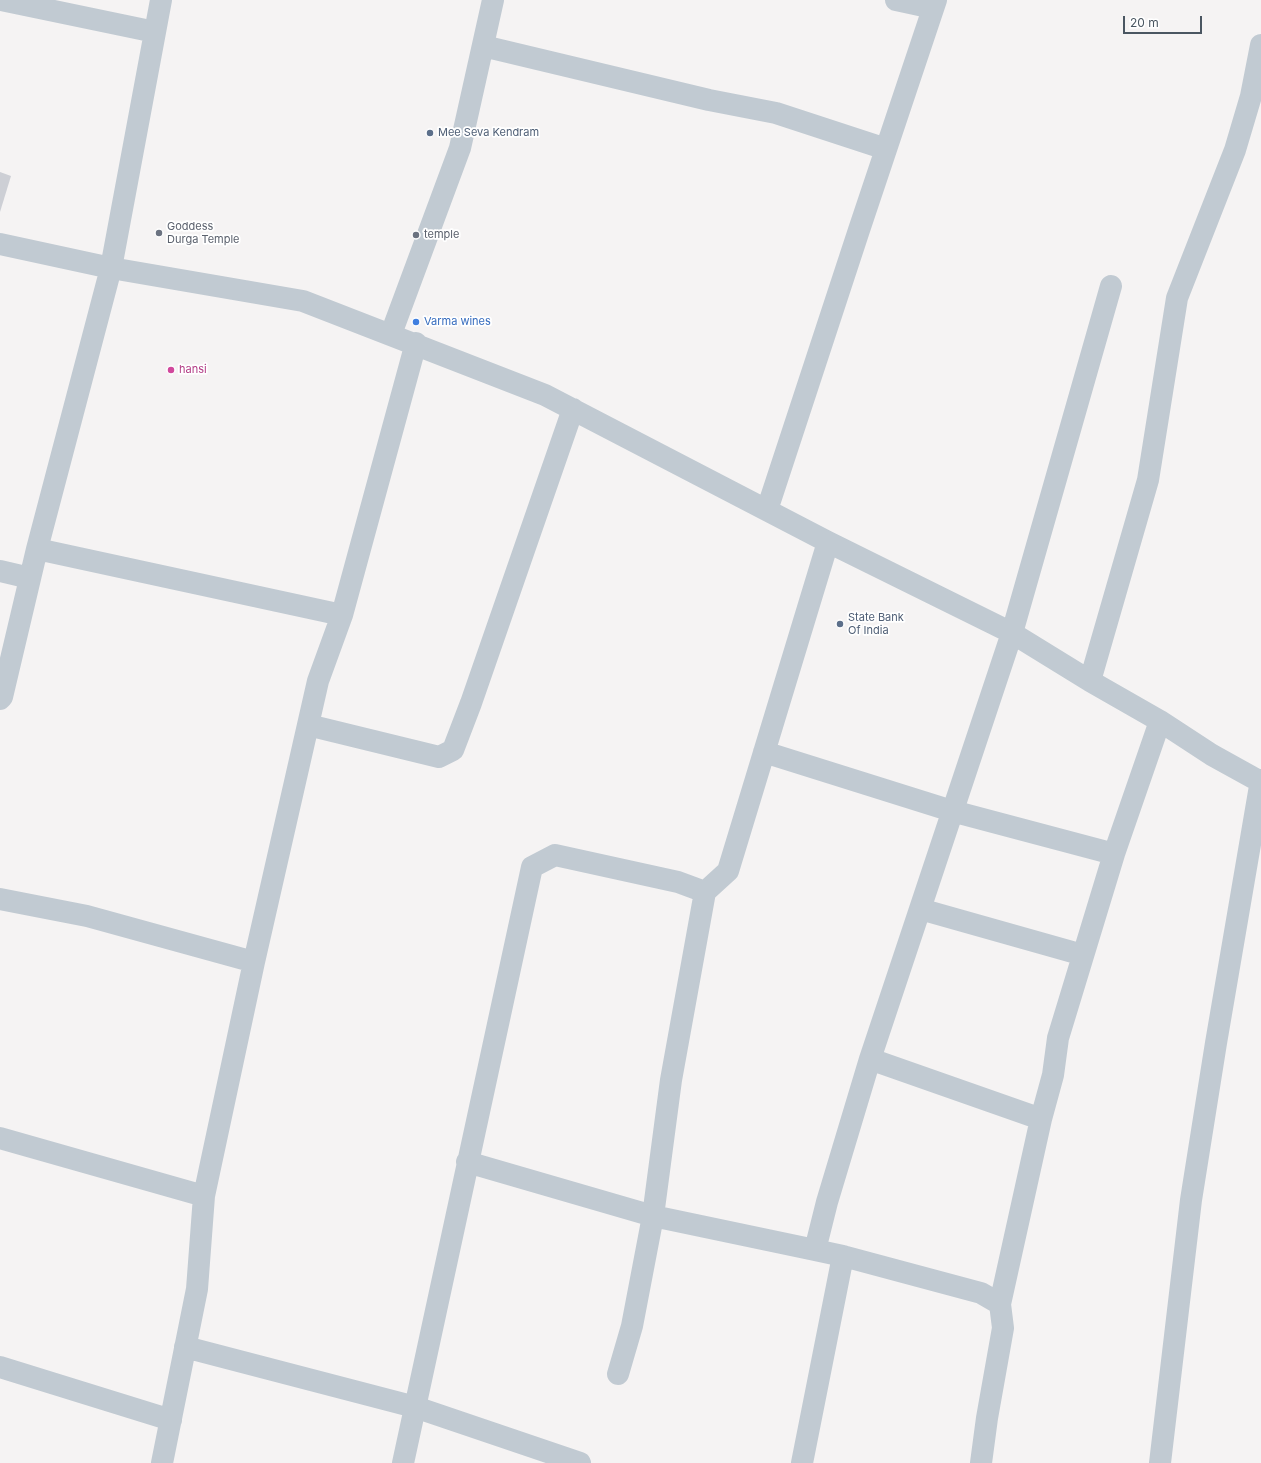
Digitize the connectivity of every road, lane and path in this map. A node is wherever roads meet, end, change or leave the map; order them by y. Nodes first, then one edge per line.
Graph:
1 (1, 0) edge
2 (161, 0) edge
3 (493, 0) edge
4 (896, 0) edge
5 (935, 4) edge
6 (154, 32) junction
7 (1261, 45) edge
8 (482, 46) junction
9 (886, 149) junction
10 (0, 244) edge
11 (110, 268) junction
12 (1111, 286) dead end
13 (391, 334) junction
14 (416, 344) junction
15 (573, 409) junction
16 (767, 510) junction
17 (828, 542) junction
18 (37, 549) junction
19 (0, 571) edge
20 (30, 578) junction
21 (342, 615) junction
22 (1012, 633) junction
23 (1090, 681) junction
24 (0, 699) edge
25 (1160, 720) junction
26 (308, 725) junction
27 (764, 752) junction
28 (1261, 781) edge
29 (952, 811) junction
30 (1114, 854) junction
31 (706, 892) junction
32 (0, 899) edge
33 (920, 909) junction
34 (1083, 955) junction
35 (254, 962) junction
36 (870, 1059) junction
37 (1041, 1119) junction
38 (0, 1138) edge
39 (467, 1162) junction
40 (204, 1196) junction
41 (653, 1216) junction
42 (816, 1250) junction
43 (843, 1256) junction
44 (1000, 1304) junction
45 (185, 1347) junction
46 (0, 1368) edge
47 (618, 1374) dead end
48 (415, 1407) junction
49 (171, 1420) junction
50 (162, 1463) edge
51 (403, 1463) edge
52 (580, 1463) edge
53 (802, 1463) edge
54 (981, 1463) edge
55 (1160, 1463) edge

1 - 6 street
2 - 6 street
3 - 8 street
4 - 5 street
5 - 9 street
6 - 11 street
7 - 23 street
8 - 9 street
8 - 13 street
9 - 16 street
10 - 11 street
11 - 13 street
11 - 18 street
12 - 22 street
13 - 14 street
14 - 15 street
14 - 21 street
15 - 16 street
15 - 26 street
16 - 17 street
17 - 22 street
17 - 27 street
18 - 20 street
18 - 21 street
19 - 20 street
20 - 24 street
21 - 26 street
22 - 23 street
22 - 29 street
23 - 25 street
25 - 28 street
25 - 30 street
26 - 35 street
27 - 29 street
27 - 31 street
28 - 55 street
29 - 30 street
29 - 33 street
30 - 34 street
31 - 39 street
31 - 41 street
32 - 35 street
33 - 34 street
33 - 36 street
34 - 37 street
35 - 40 street
36 - 37 street
36 - 42 street
37 - 44 street
38 - 40 street
39 - 41 street
39 - 48 street
40 - 45 street
41 - 42 street
41 - 47 street
42 - 43 street
43 - 44 street
43 - 53 street
44 - 54 street
45 - 48 street
45 - 49 street
46 - 49 street
48 - 51 street
48 - 52 street
49 - 50 street

